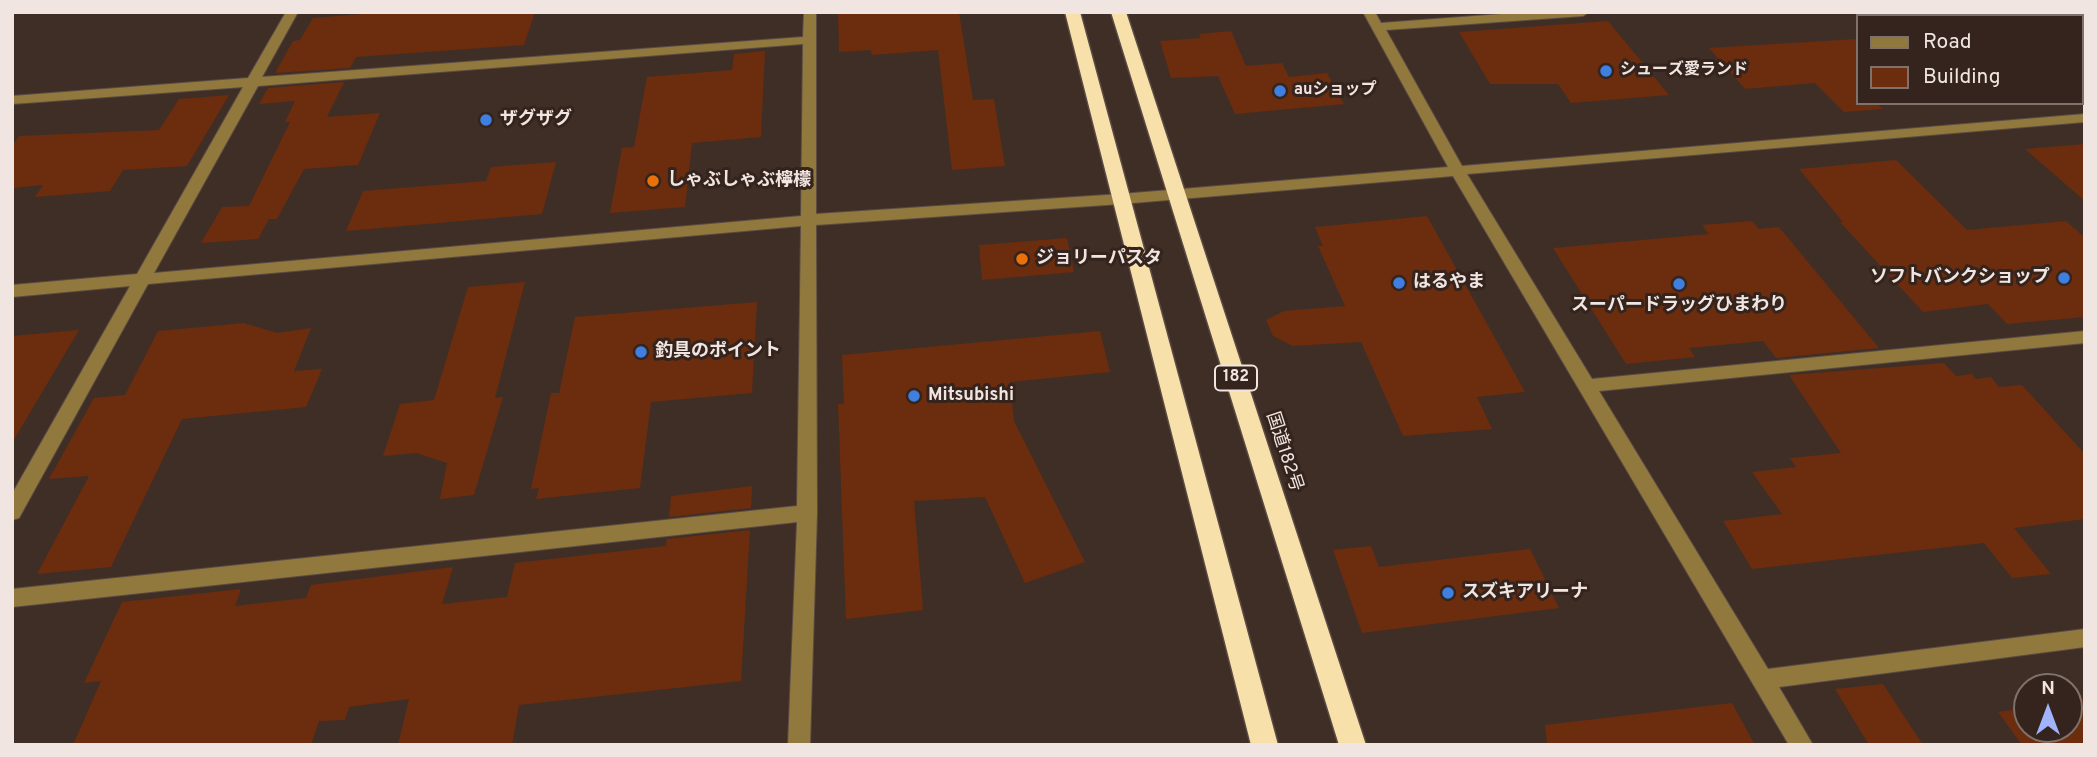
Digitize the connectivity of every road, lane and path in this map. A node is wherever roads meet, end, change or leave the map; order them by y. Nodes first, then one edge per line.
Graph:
1 (292, 12) edge
2 (810, 12) edge
3 (1072, 12) edge
4 (1118, 12) edge
5 (1583, 12) edge
6 (1373, 19) edge
7 (810, 40) junction
8 (251, 82) junction
9 (12, 100) edge
10 (2085, 118) edge
11 (1458, 171) junction
12 (1177, 195) junction
13 (1121, 199) junction
14 (809, 220) junction
15 (144, 280) junction
16 (12, 291) edge
17 (2085, 337) edge
18 (1587, 386) junction
19 (12, 512) edge
20 (807, 513) junction
21 (12, 598) edge
22 (2085, 638) edge
23 (1763, 679) junction
24 (799, 745) edge
25 (1265, 745) edge
26 (1353, 745) edge
27 (1802, 745) edge

1 - 8 street
2 - 7 street
3 - 13 highway
4 - 12 highway, 国道182号 / 182
5 - 6 street
6 - 11 street
7 - 8 street
7 - 14 street
8 - 9 street
8 - 15 street
10 - 11 street
11 - 12 street
11 - 18 street
12 - 13 street
12 - 26 highway, 国道182号 / 182
13 - 14 street
13 - 25 highway
14 - 15 street
14 - 20 street
15 - 16 street
15 - 19 street
17 - 18 street
18 - 23 street
20 - 21 street
20 - 24 street
22 - 23 street
23 - 27 street

